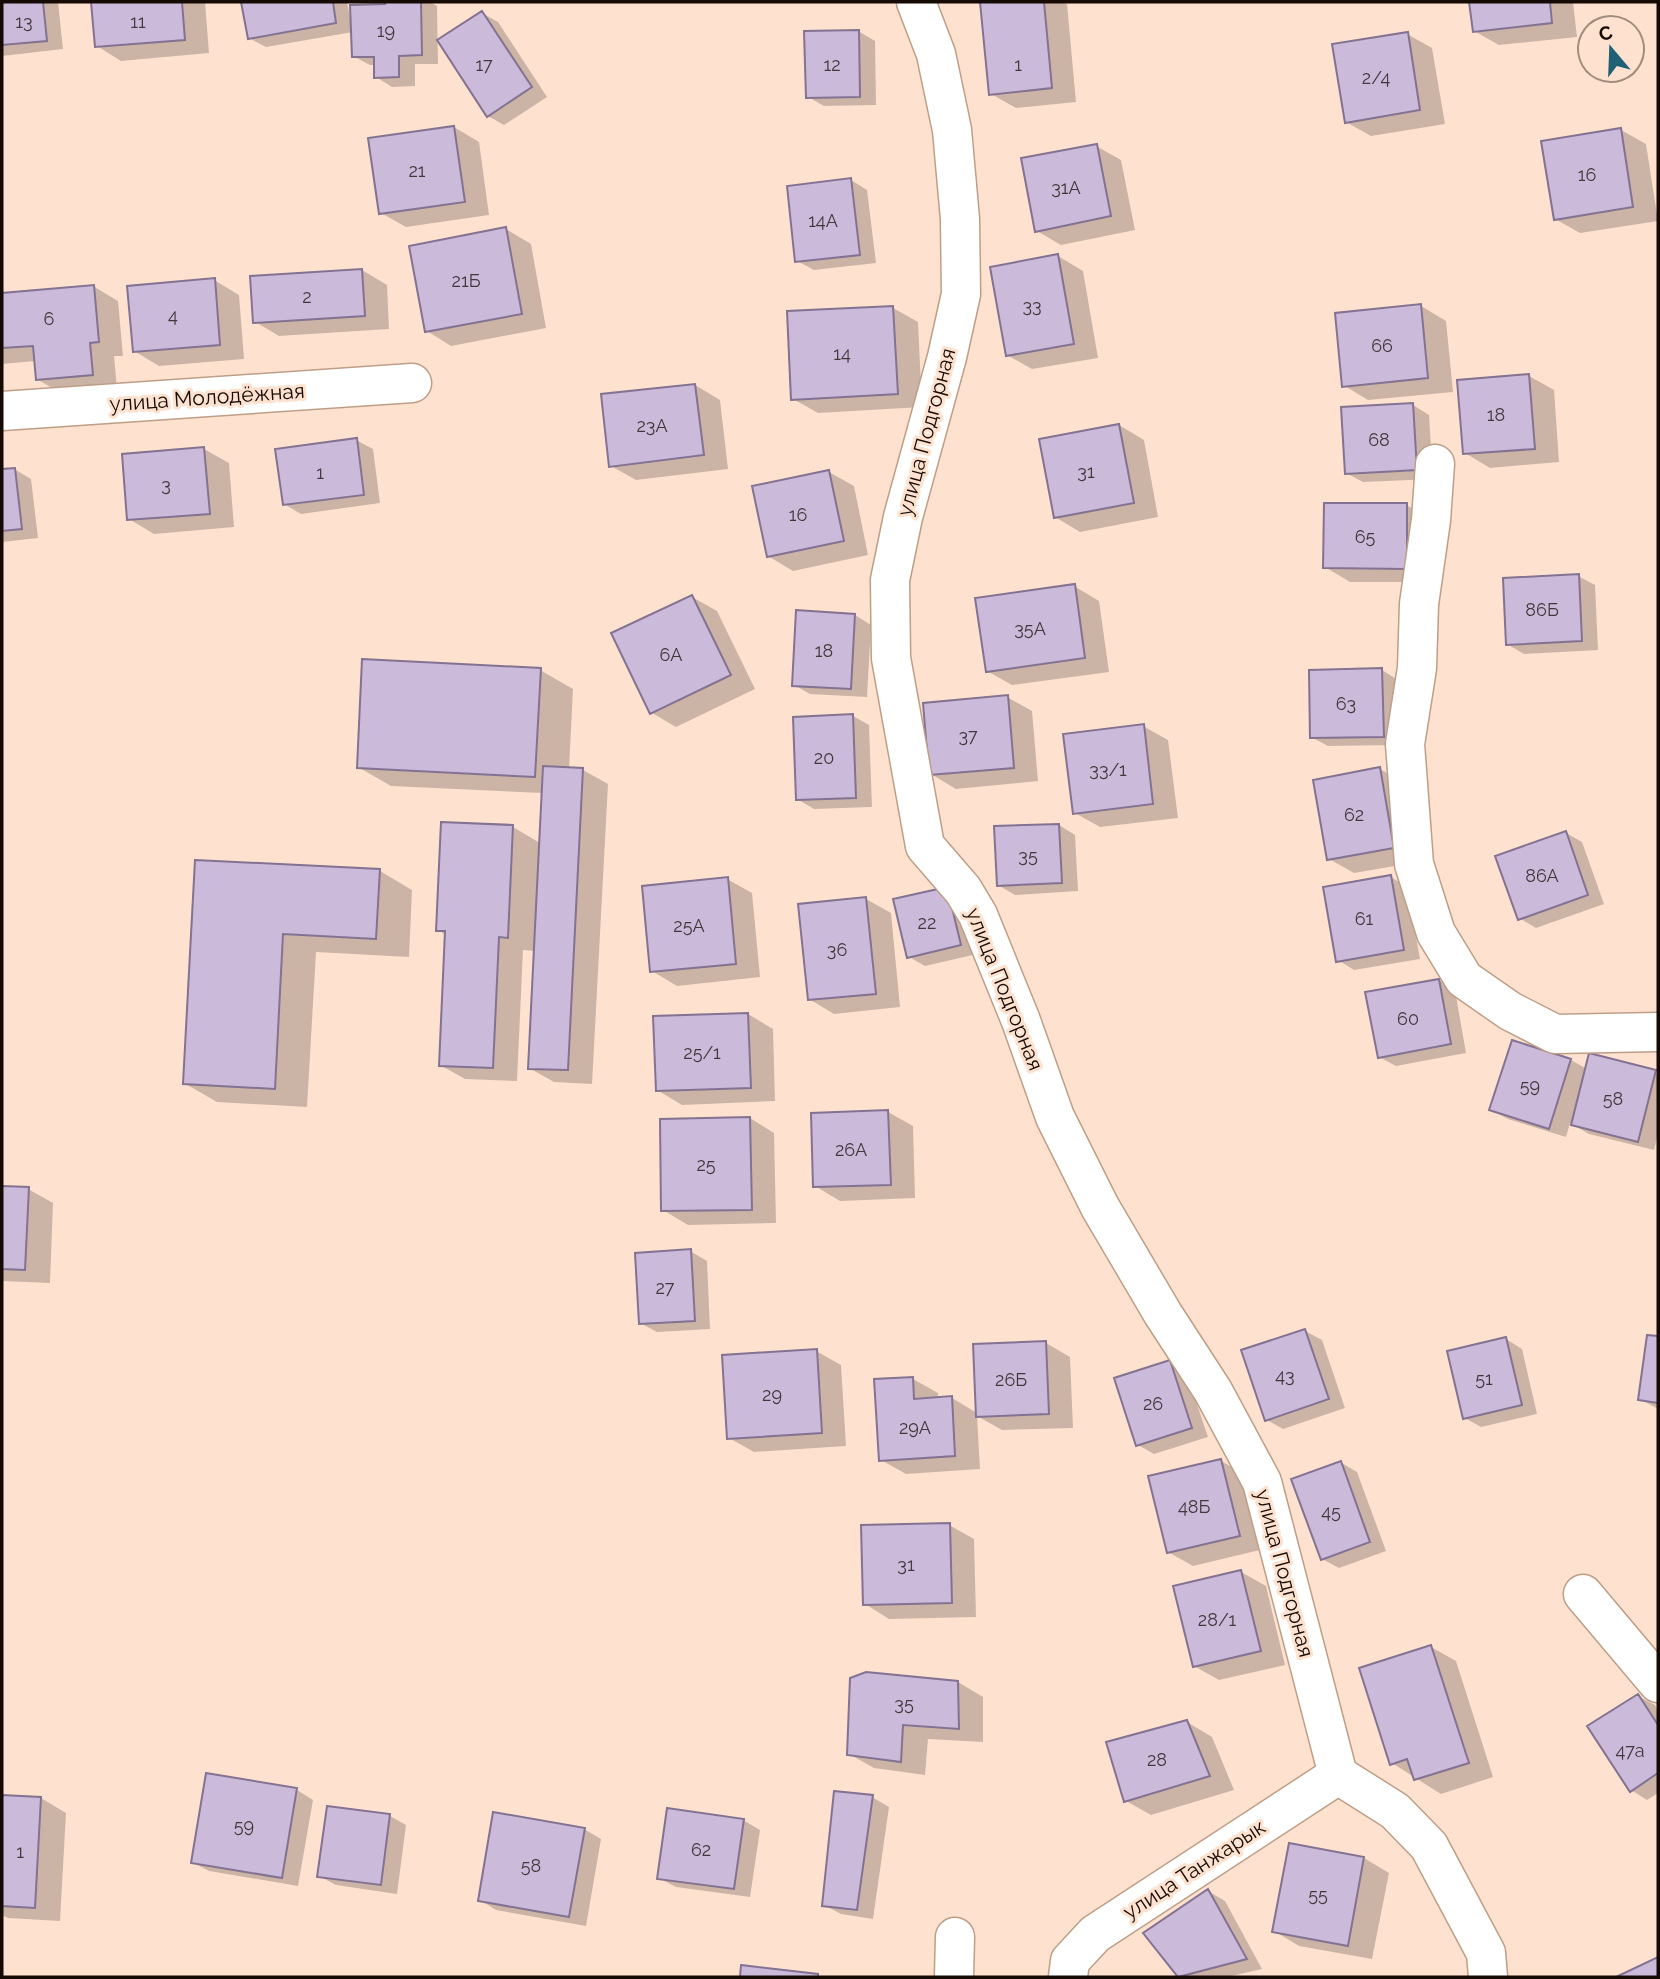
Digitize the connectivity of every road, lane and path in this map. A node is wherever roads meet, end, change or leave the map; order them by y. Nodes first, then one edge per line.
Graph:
1 (916, 2) edge
2 (412, 383) dead end
3 (2, 411) edge
4 (1435, 464) dead end
5 (1658, 1032) edge
6 (1583, 1594) dead end
7 (1658, 1684) edge
8 (1338, 1775) junction
9 (955, 1937) dead end
10 (954, 1977) edge
11 (1068, 1977) edge
12 (1488, 1977) edge

1 - 8 street, улица Подгорная
2 - 3 street, улица Молодёжная
4 - 5 street
6 - 7 street
8 - 11 street, улица Танжарык
8 - 12 street
9 - 10 street

